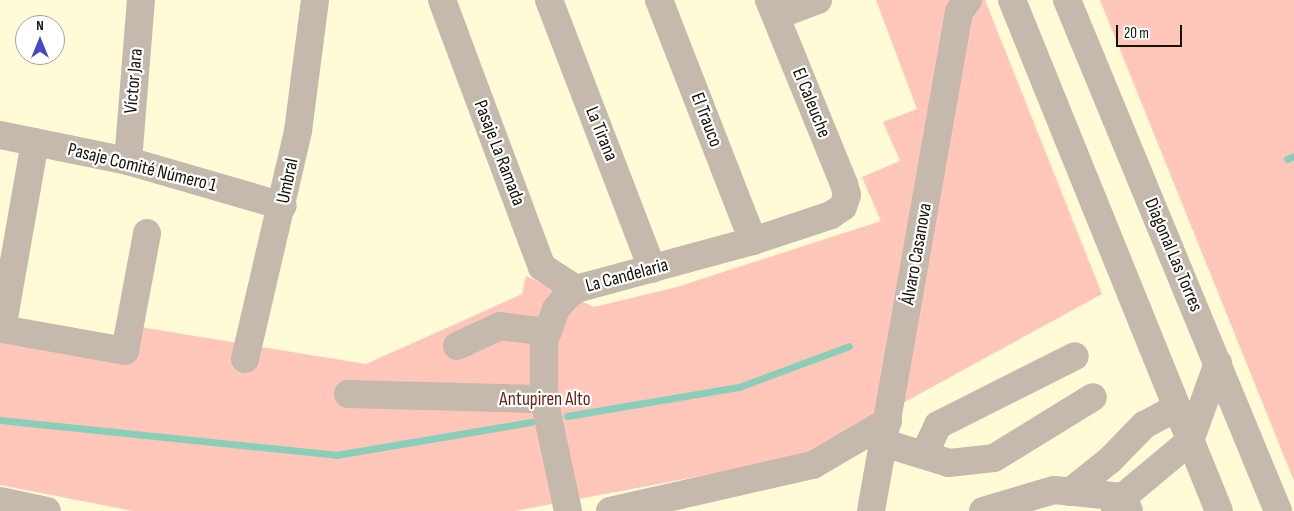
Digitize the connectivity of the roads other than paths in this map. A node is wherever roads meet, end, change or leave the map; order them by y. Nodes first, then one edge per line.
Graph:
1 (141, 0) edge
2 (315, 0) edge
3 (442, 0) edge
4 (549, 0) edge
5 (659, 0) edge
6 (818, 0) edge
7 (968, 0) edge
8 (1012, 0) edge
9 (1067, 0) edge
10 (772, 8) edge
11 (0, 135) edge
12 (35, 142) junction
13 (128, 161) junction
14 (283, 206) junction
15 (843, 207) joint
16 (146, 233) dead end
17 (753, 241) junction
18 (652, 268) junction
19 (576, 290) junction
20 (547, 332) junction
21 (457, 346) dead end
22 (1075, 356) dead end
23 (245, 360) dead end
24 (1218, 363) junction
25 (348, 394) dead end
26 (1093, 397) dead end
27 (544, 399) junction
28 (1174, 409) junction
29 (886, 432) junction
30 (1190, 441) junction
31 (924, 455) junction
32 (1070, 492) junction
33 (0, 501) edge
34 (1123, 506) edge
35 (47, 511) edge
36 (568, 511) edge
37 (610, 511) edge
38 (871, 511) edge
39 (983, 511) edge
40 (1219, 511) edge
41 (1278, 511) edge

1 - 13 street, Víctor Jara
2 - 14 street, Umbral
3 - 19 street, Pasaje La Ramada
4 - 18 street, La Tirana
5 - 17 street, El Trauco
6 - 10 street
7 - 29 street, Álvaro Casanova
8 - 28 street
9 - 24 street, Diagonal Las Torres
10 - 15 street, El Caleuche
11 - 12 street, Pasaje Comité Número 1
12 - 13 street, Pasaje Comité Número 1
12 - 16 street
13 - 14 street, Pasaje Comité Número 1
14 - 23 street, Umbral
15 - 17 street, La Candelaria
17 - 18 street, La Candelaria
18 - 19 street, La Candelaria
19 - 20 street, La Candelaria
20 - 21 street
20 - 27 street, La Candelaria
22 - 31 street
24 - 30 street
24 - 41 street, Diagonal Las Torres
25 - 27 street
26 - 31 street
27 - 36 street, La Candelaria
28 - 30 street
28 - 32 street
29 - 31 street
29 - 37 street
29 - 38 street, Álvaro Casanova
30 - 34 street
30 - 40 street
32 - 34 street
32 - 39 street
33 - 35 street

